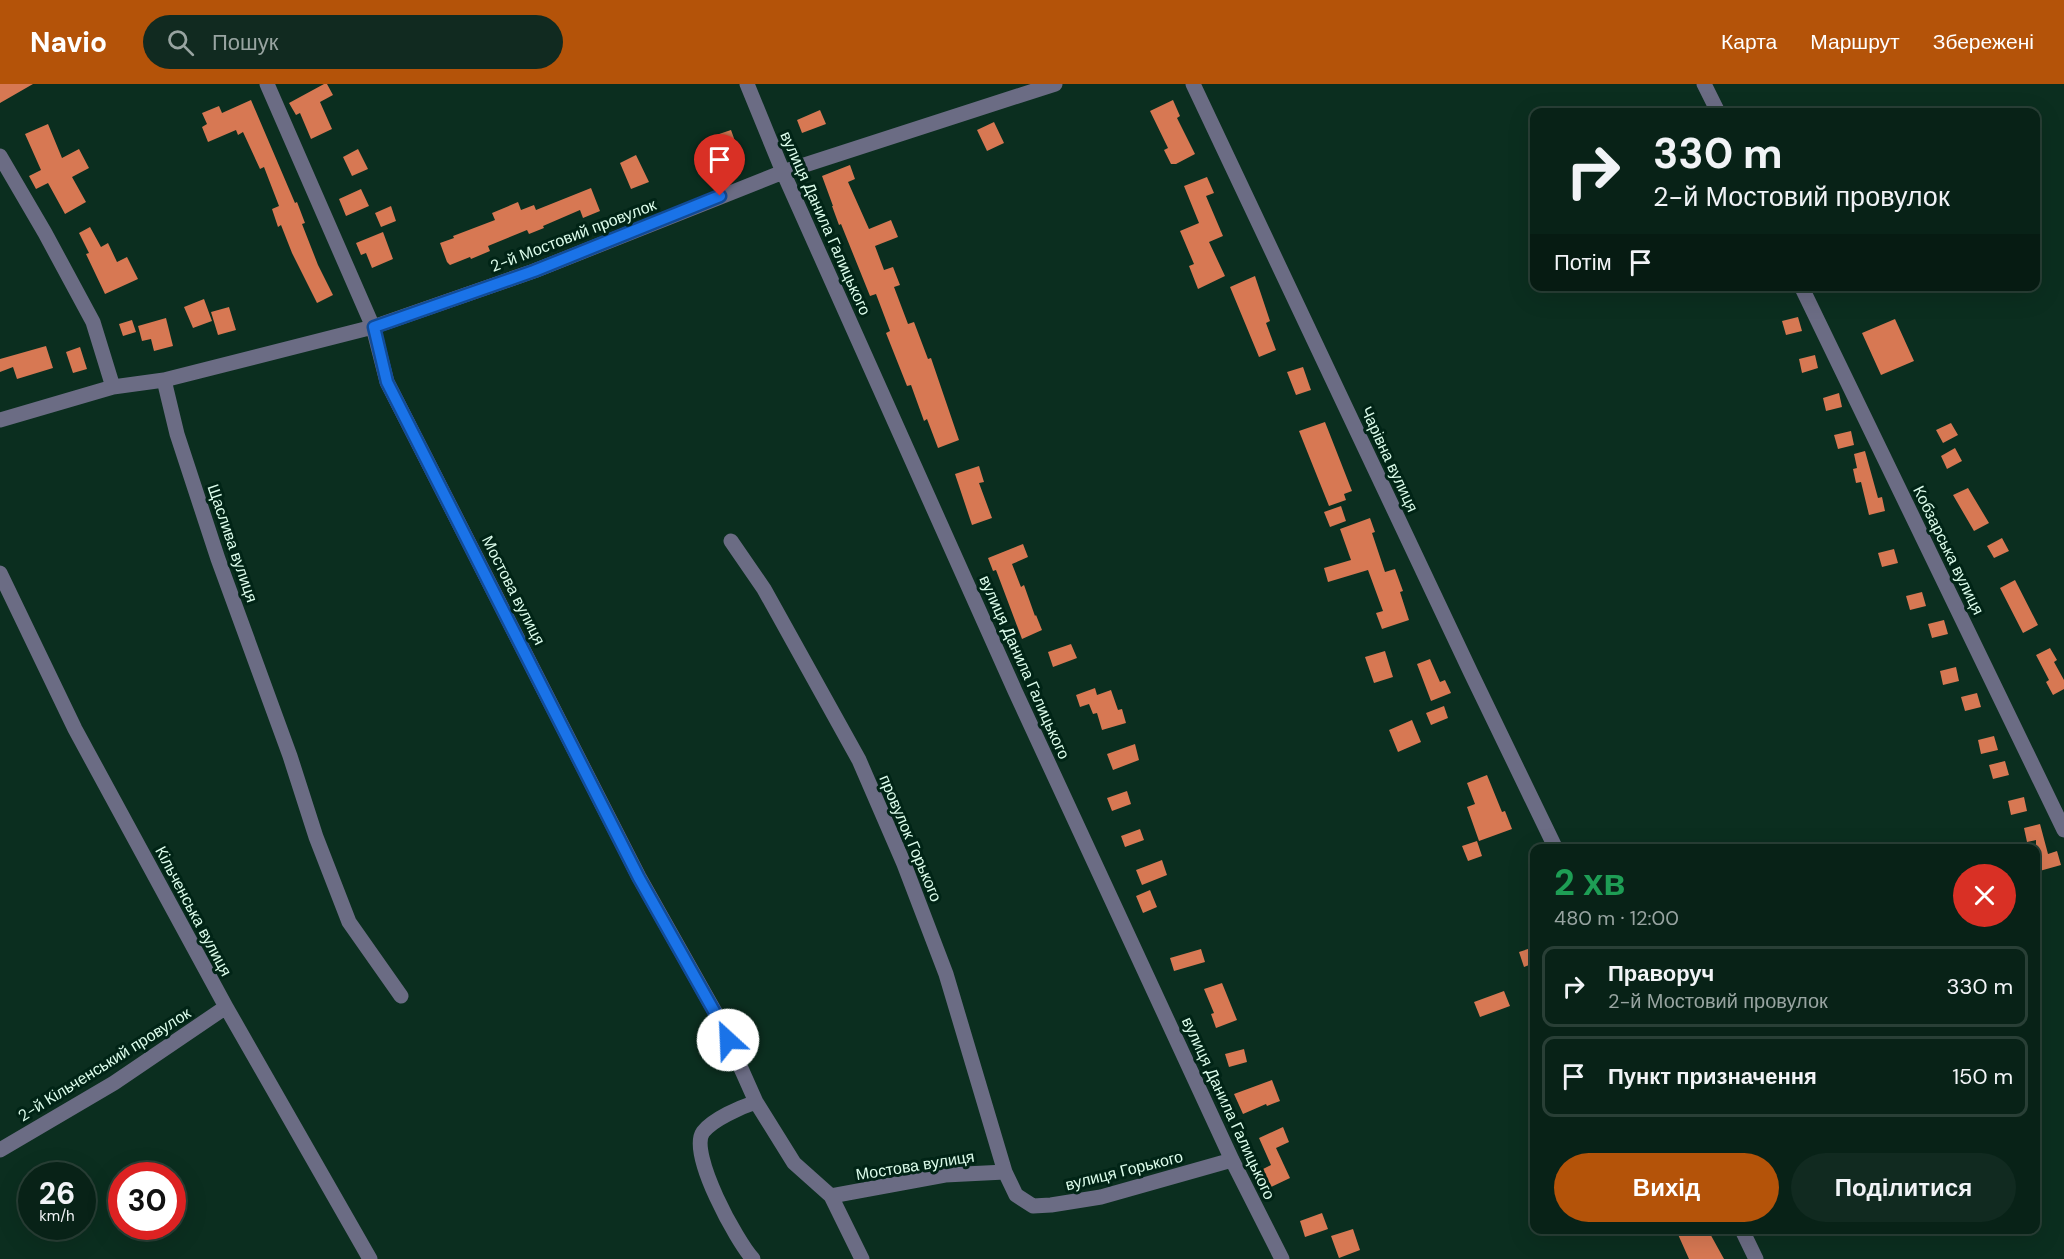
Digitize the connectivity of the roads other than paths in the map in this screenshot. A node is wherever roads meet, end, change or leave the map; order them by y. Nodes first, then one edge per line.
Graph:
1 (267, 84) edge
2 (747, 84) edge
3 (1054, 84) edge
4 (1193, 84) edge
5 (1704, 84) edge
6 (1716, 108) edge
7 (0, 156) edge
8 (783, 172) junction
9 (1803, 291) edge
10 (374, 327) junction
11 (164, 380) junction
12 (113, 387) junction
13 (0, 420) edge
14 (731, 541) dead end
15 (0, 573) edge
16 (2064, 830) edge
17 (1554, 844) edge
18 (401, 996) dead end
19 (226, 1007) junction
20 (756, 1102) junction
21 (0, 1150) edge
22 (1232, 1160) junction
23 (1005, 1172) junction
24 (831, 1196) junction
25 (1744, 1234) edge
26 (370, 1259) edge
27 (753, 1259) edge
28 (862, 1259) edge
29 (1282, 1259) edge
30 (1756, 1259) edge

1 - 10 street, Мостова вулиця
2 - 8 street, вулиця Данила Галицького
3 - 8 street, 2-й Мостовий провулок
4 - 17 street, Чарівна вулиця
5 - 6 street
7 - 12 street
8 - 10 street, 2-й Мостовий провулок
8 - 22 street, вулиця Данила Галицького
9 - 16 street, Кобзарська вулиця
10 - 11 street, 2-й Мостовий провулок
10 - 20 street, Мостова вулиця
11 - 12 street
11 - 18 street, Щаслива вулиця
12 - 13 street
14 - 23 street, провулок Горького
15 - 19 street, Кільченська вулиця
19 - 21 street, 2-й Кільченський провулок
19 - 26 street, Кільченська вулиця
20 - 24 street, Мостова вулиця
20 - 27 street
22 - 23 street, вулиця Горького
22 - 29 street, вулиця Данила Галицького
23 - 24 street, Мостова вулиця
24 - 28 street, Мостова вулиця
25 - 30 street

